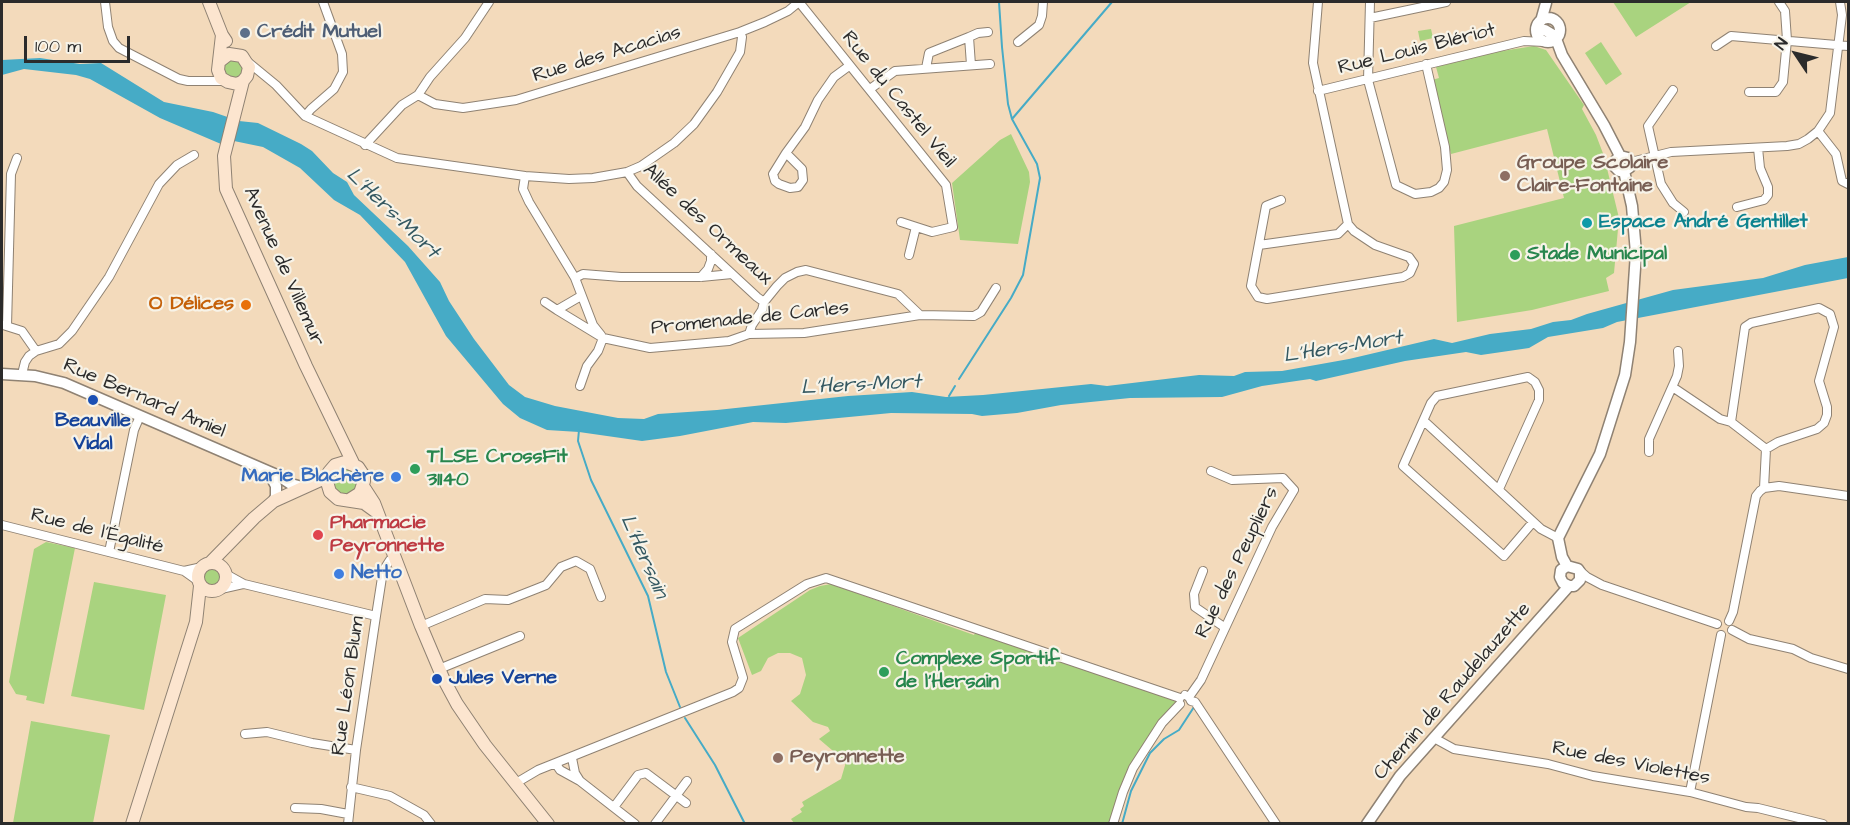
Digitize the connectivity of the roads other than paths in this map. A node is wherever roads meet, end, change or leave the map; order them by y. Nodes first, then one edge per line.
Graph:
1 (105, 2) edge
2 (209, 2) edge
3 (323, 2) edge
4 (489, 2) edge
5 (799, 2) edge
6 (1043, 2) edge
7 (1318, 2) edge
8 (1370, 2) edge
9 (1446, 2) edge
10 (1546, 2) edge
11 (1779, 2) edge
12 (1840, 2) edge
13 (1370, 18) junction
14 (1543, 23) junction
15 (740, 32) junction
16 (988, 32) dead end
17 (222, 35) junction
18 (969, 37) junction
19 (1787, 40) junction
20 (1524, 41) junction
21 (1549, 41) junction
22 (1018, 42) dead end
23 (1716, 46) dead end
24 (1844, 46) edge
25 (237, 54) junction
26 (248, 62) junction
27 (219, 63) junction
28 (990, 64) dead end
29 (1426, 64) junction
30 (971, 65) junction
31 (849, 66) junction
32 (926, 69) junction
33 (266, 77) junction
34 (244, 80) junction
35 (1368, 80) junction
36 (197, 81) junction
37 (226, 82) junction
38 (870, 89) junction
39 (1673, 90) dead end
40 (1317, 91) junction
41 (1749, 92) dead end
42 (418, 95) junction
43 (235, 110) junction
44 (305, 116) junction
45 (1818, 131) junction
46 (364, 145) junction
47 (1758, 148) junction
48 (786, 153) dead end
49 (194, 155) dead end
50 (1655, 155) junction
51 (16, 158) dead end
52 (1628, 167) junction
53 (627, 172) junction
54 (525, 176) junction
55 (1848, 184) edge
56 (1281, 200) dead end
57 (1737, 207) dead end
58 (1684, 212) dead end
59 (901, 222) dead end
60 (1348, 224) junction
61 (916, 227) junction
62 (1259, 245) junction
63 (711, 254) junction
64 (909, 255) dead end
65 (732, 274) junction
66 (700, 277) junction
67 (575, 278) junction
68 (996, 288) dead end
69 (581, 296) junction
70 (545, 302) dead end
71 (764, 302) junction
72 (907, 303) junction
73 (557, 310) junction
74 (920, 315) junction
75 (901, 319) junction
76 (4, 326) edge
77 (749, 334) junction
78 (603, 338) junction
79 (36, 351) junction
80 (1678, 351) dead end
81 (2, 374) edge
82 (22, 374) junction
83 (580, 386) dead end
84 (1674, 388) junction
85 (140, 416) junction
86 (1424, 422) junction
87 (1731, 422) junction
88 (340, 438) junction
89 (1766, 450) junction
90 (1649, 452) dead end
91 (335, 465) junction
92 (354, 465) junction
93 (1211, 471) dead end
94 (269, 473) junction
95 (327, 477) junction
96 (302, 486) junction
97 (363, 486) junction
98 (1764, 488) junction
99 (1499, 489) junction
100 (330, 492) junction
101 (1848, 496) edge
102 (349, 500) junction
103 (271, 504) junction
104 (375, 512) junction
105 (1533, 522) junction
106 (2, 525) edge
107 (1558, 538) junction
108 (234, 540) junction
109 (109, 552) junction
110 (394, 558) junction
111 (206, 565) junction
112 (1572, 567) junction
113 (184, 571) junction
114 (1203, 571) dead end
115 (226, 573) junction
116 (199, 583) junction
117 (244, 584) junction
118 (1573, 585) junction
119 (1602, 585) junction
120 (219, 590) junction
121 (601, 597) dead end
122 (376, 616) junction
123 (196, 622) junction
124 (1717, 624) junction
125 (421, 626) junction
126 (1730, 626) junction
127 (1224, 627) junction
128 (1721, 635) junction
129 (520, 636) dead end
130 (439, 669) junction
131 (1848, 669) edge
132 (1190, 699) junction
133 (1180, 701) junction
134 (245, 734) dead end
135 (1434, 738) junction
136 (356, 750) junction
137 (572, 758) junction
138 (556, 764) junction
139 (580, 781) junction
140 (687, 781) dead end
141 (516, 783) junction
142 (351, 787) junction
143 (1690, 792) junction
144 (676, 795) junction
145 (686, 803) dead end
146 (614, 807) junction
147 (295, 808) dead end
148 (348, 819) edge
149 (132, 824) edge
150 (430, 824) edge
151 (548, 824) edge
152 (636, 824) edge
153 (655, 824) edge
154 (1113, 824) edge
155 (1276, 824) edge
156 (1367, 824) edge
157 (1823, 824) edge

1 - 36 street
2 - 17 main road
3 - 44 street
4 - 42 street
5 - 15 street, Rue des Acacias
5 - 31 street, Rue du Castel Vieil
6 - 22 street
7 - 40 street
8 - 13 street
9 - 13 street
10 - 14 street
11 - 19 street
12 - 24 street
13 - 35 street
14 - 20 street, Rue Louis Blériot
14 - 21 street
14 - 21 street
15 - 42 street, Rue des Acacias
15 - 53 street
16 - 18 street
17 - 25 main road
17 - 27 main road
18 - 30 street
18 - 32 street
19 - 23 street
19 - 24 street
19 - 41 street
20 - 21 street, Rue Louis Blériot
20 - 29 street, Rue Louis Blériot
21 - 52 street
24 - 45 street
25 - 26 main road
25 - 27 main road
26 - 33 street
26 - 34 main road
27 - 36 street
27 - 37 main road
28 - 30 street
29 - 35 street, Rue Louis Blériot
29 - 35 street
30 - 32 street
31 - 38 street, Rue du Castel Vieil
31 - 48 street
32 - 38 street
33 - 34 street
33 - 44 street
34 - 37 main road
34 - 43 main road, Avenue de Villemur
35 - 40 street, Rue Louis Blériot
36 - 37 street
37 - 43 main road
38 - 61 street, Rue du Castel Vieil
39 - 50 street
40 - 60 street
42 - 46 street
43 - 88 main road, Avenue de Villemur
44 - 46 street
45 - 47 street
45 - 55 street
46 - 54 street
47 - 50 street
47 - 57 street
49 - 79 street
50 - 52 street
50 - 58 street
51 - 76 street
52 - 107 street
53 - 54 street
53 - 63 street, Allée des Ormeaux
54 - 67 street
56 - 62 street
59 - 61 street
60 - 62 street
60 - 62 street
61 - 64 street
63 - 65 street, Allée des Ormeaux
63 - 66 street
65 - 66 street
65 - 71 street, Allée des Ormeaux
66 - 67 street
67 - 69 street
68 - 74 street, Promenade de Carles
69 - 73 street
69 - 78 street
70 - 73 street, Promenade de Carles
71 - 72 street
71 - 77 street
72 - 74 street
72 - 75 street
73 - 78 street, Promenade de Carles
74 - 75 street, Promenade de Carles
75 - 77 street, Promenade de Carles
76 - 79 street
77 - 78 street, Promenade de Carles
78 - 83 street
79 - 82 street
80 - 84 street
81 - 82 street, Rue Bernard Amiel
82 - 85 street, Rue Bernard Amiel
84 - 87 street
84 - 90 street
85 - 94 street, Rue Bernard Amiel
85 - 109 street
86 - 99 street
86 - 99 street
86 - 105 street
87 - 89 street
87 - 89 street
88 - 91 main road
88 - 92 main road, Avenue de Villemur
89 - 98 street
91 - 92 main road
91 - 95 main road
92 - 97 main road
93 - 127 street, Rue des Peupliers
94 - 96 street, Rue Bernard Amiel
94 - 103 street
95 - 96 main road
95 - 100 main road
96 - 103 main road
97 - 102 main road
97 - 104 main road
98 - 101 street
98 - 126 street
99 - 105 street
100 - 102 main road
100 - 103 main road
102 - 104 main road
103 - 108 main road
104 - 110 main road
105 - 107 street
106 - 109 street, Rue de l'Égalité
107 - 112 street
108 - 111 main road
108 - 115 main road
109 - 113 street, Rue de l'Égalité
110 - 122 street, Rue Léon Blum
110 - 125 main road
111 - 113 street, Rue de l'Égalité
111 - 115 main road
111 - 116 main road
112 - 118 street
112 - 118 street
112 - 119 street
113 - 116 street, Rue de l'Égalité
114 - 127 street
115 - 117 street
115 - 120 main road
116 - 120 main road
116 - 123 main road
117 - 120 street
117 - 122 street
118 - 119 street
118 - 135 street, Chemin de Raudelauzette
119 - 124 street
120 - 123 main road
121 - 125 street
122 - 136 street, Rue Léon Blum
123 - 149 main road
124 - 126 street
124 - 128 street
125 - 130 main road
126 - 128 street
126 - 131 street
127 - 132 street, Rue des Peupliers
128 - 143 street
129 - 130 street
130 - 141 main road
132 - 133 street
132 - 155 street
133 - 137 street
133 - 154 street
134 - 136 street
135 - 143 street, Rue des Violettes
135 - 156 street, Chemin de Raudelauzette
136 - 142 street, Rue Léon Blum
137 - 138 street
137 - 139 street
138 - 139 street
138 - 141 street
139 - 146 street
140 - 144 street
141 - 151 main road
142 - 148 street, Rue Léon Blum
142 - 150 street
143 - 157 street, Rue des Violettes
144 - 145 street
144 - 146 street
144 - 153 street
146 - 152 street
147 - 148 street

